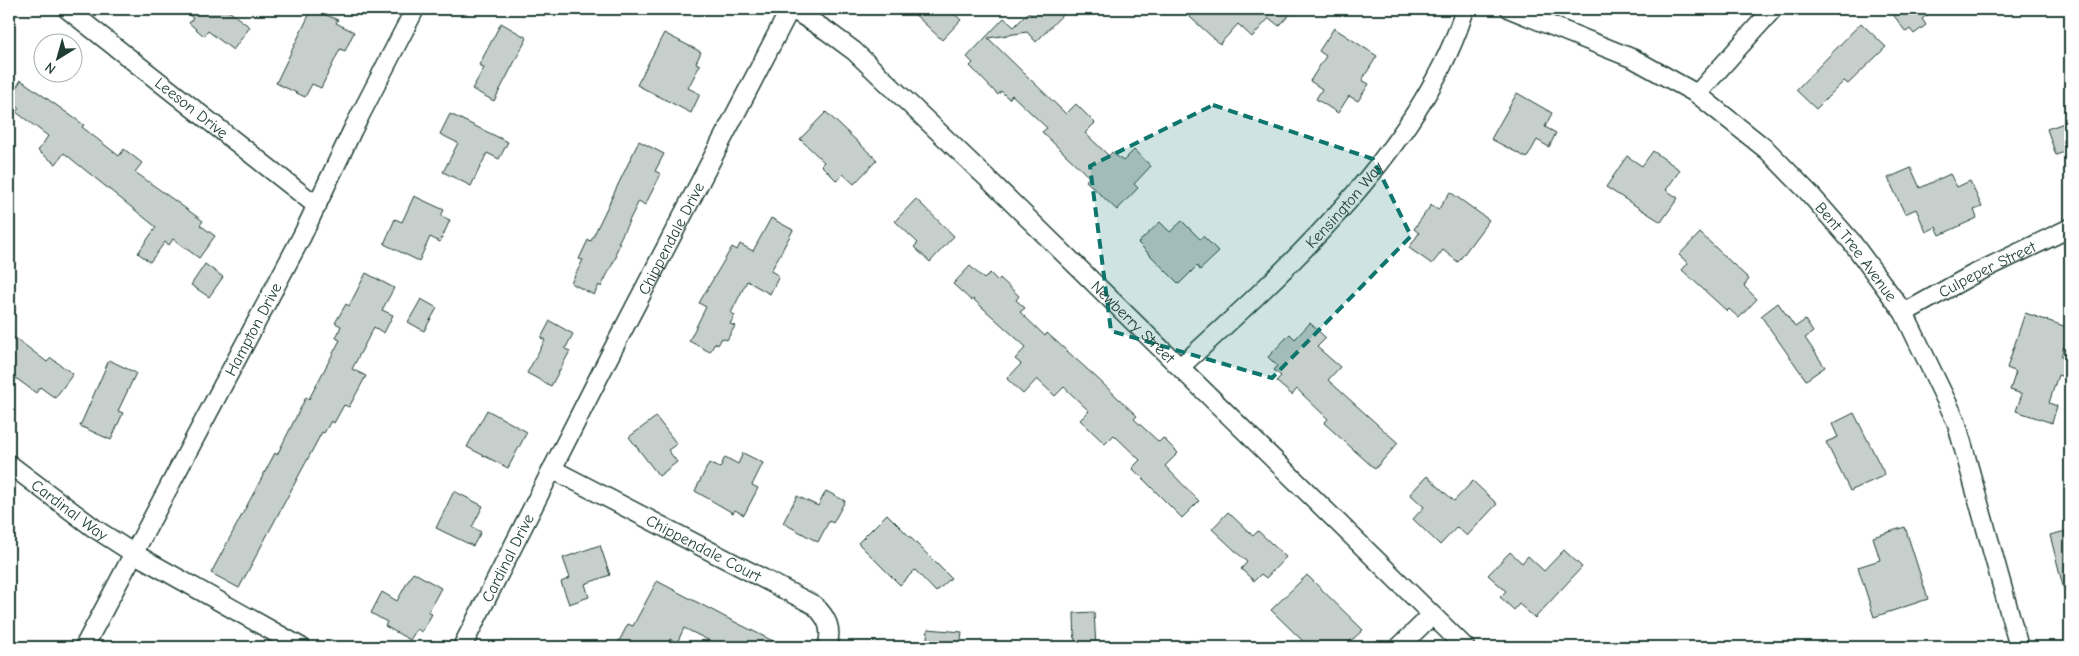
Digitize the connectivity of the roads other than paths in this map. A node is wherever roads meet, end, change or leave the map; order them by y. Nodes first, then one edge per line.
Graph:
1 (67, 9) edge
2 (415, 9) edge
3 (791, 9) edge
4 (1465, 9) edge
5 (1510, 9) edge
6 (1773, 9) edge
7 (1697, 94) junction
8 (317, 206) junction
9 (2070, 228) edge
10 (1904, 313) junction
11 (1180, 367) junction
12 (9, 464) edge
13 (552, 469) junction
14 (133, 553) junction
15 (1432, 615) junction
16 (84, 647) edge
17 (301, 647) edge
18 (462, 647) edge
19 (827, 647) edge
20 (1399, 647) edge
21 (1465, 647) edge
22 (2019, 647) edge

1 - 8 street, Leeson Drive
2 - 8 street, Hampton Drive
3 - 11 street, Newberry Street
3 - 13 street, Chippendale Drive
4 - 11 street, Kensington Way
5 - 7 street, Bent Tree Avenue
6 - 7 street
7 - 10 street, Bent Tree Avenue
8 - 14 street, Hampton Drive
9 - 10 street, Culpeper Street
10 - 22 street, Bent Tree Avenue
11 - 15 street, Newberry Street
12 - 14 street, Cardinal Way
13 - 18 street, Cardinal Drive
13 - 19 street, Chippendale Court
14 - 16 street, Hampton Drive
14 - 17 street
15 - 20 street
15 - 21 street, Newberry Street

